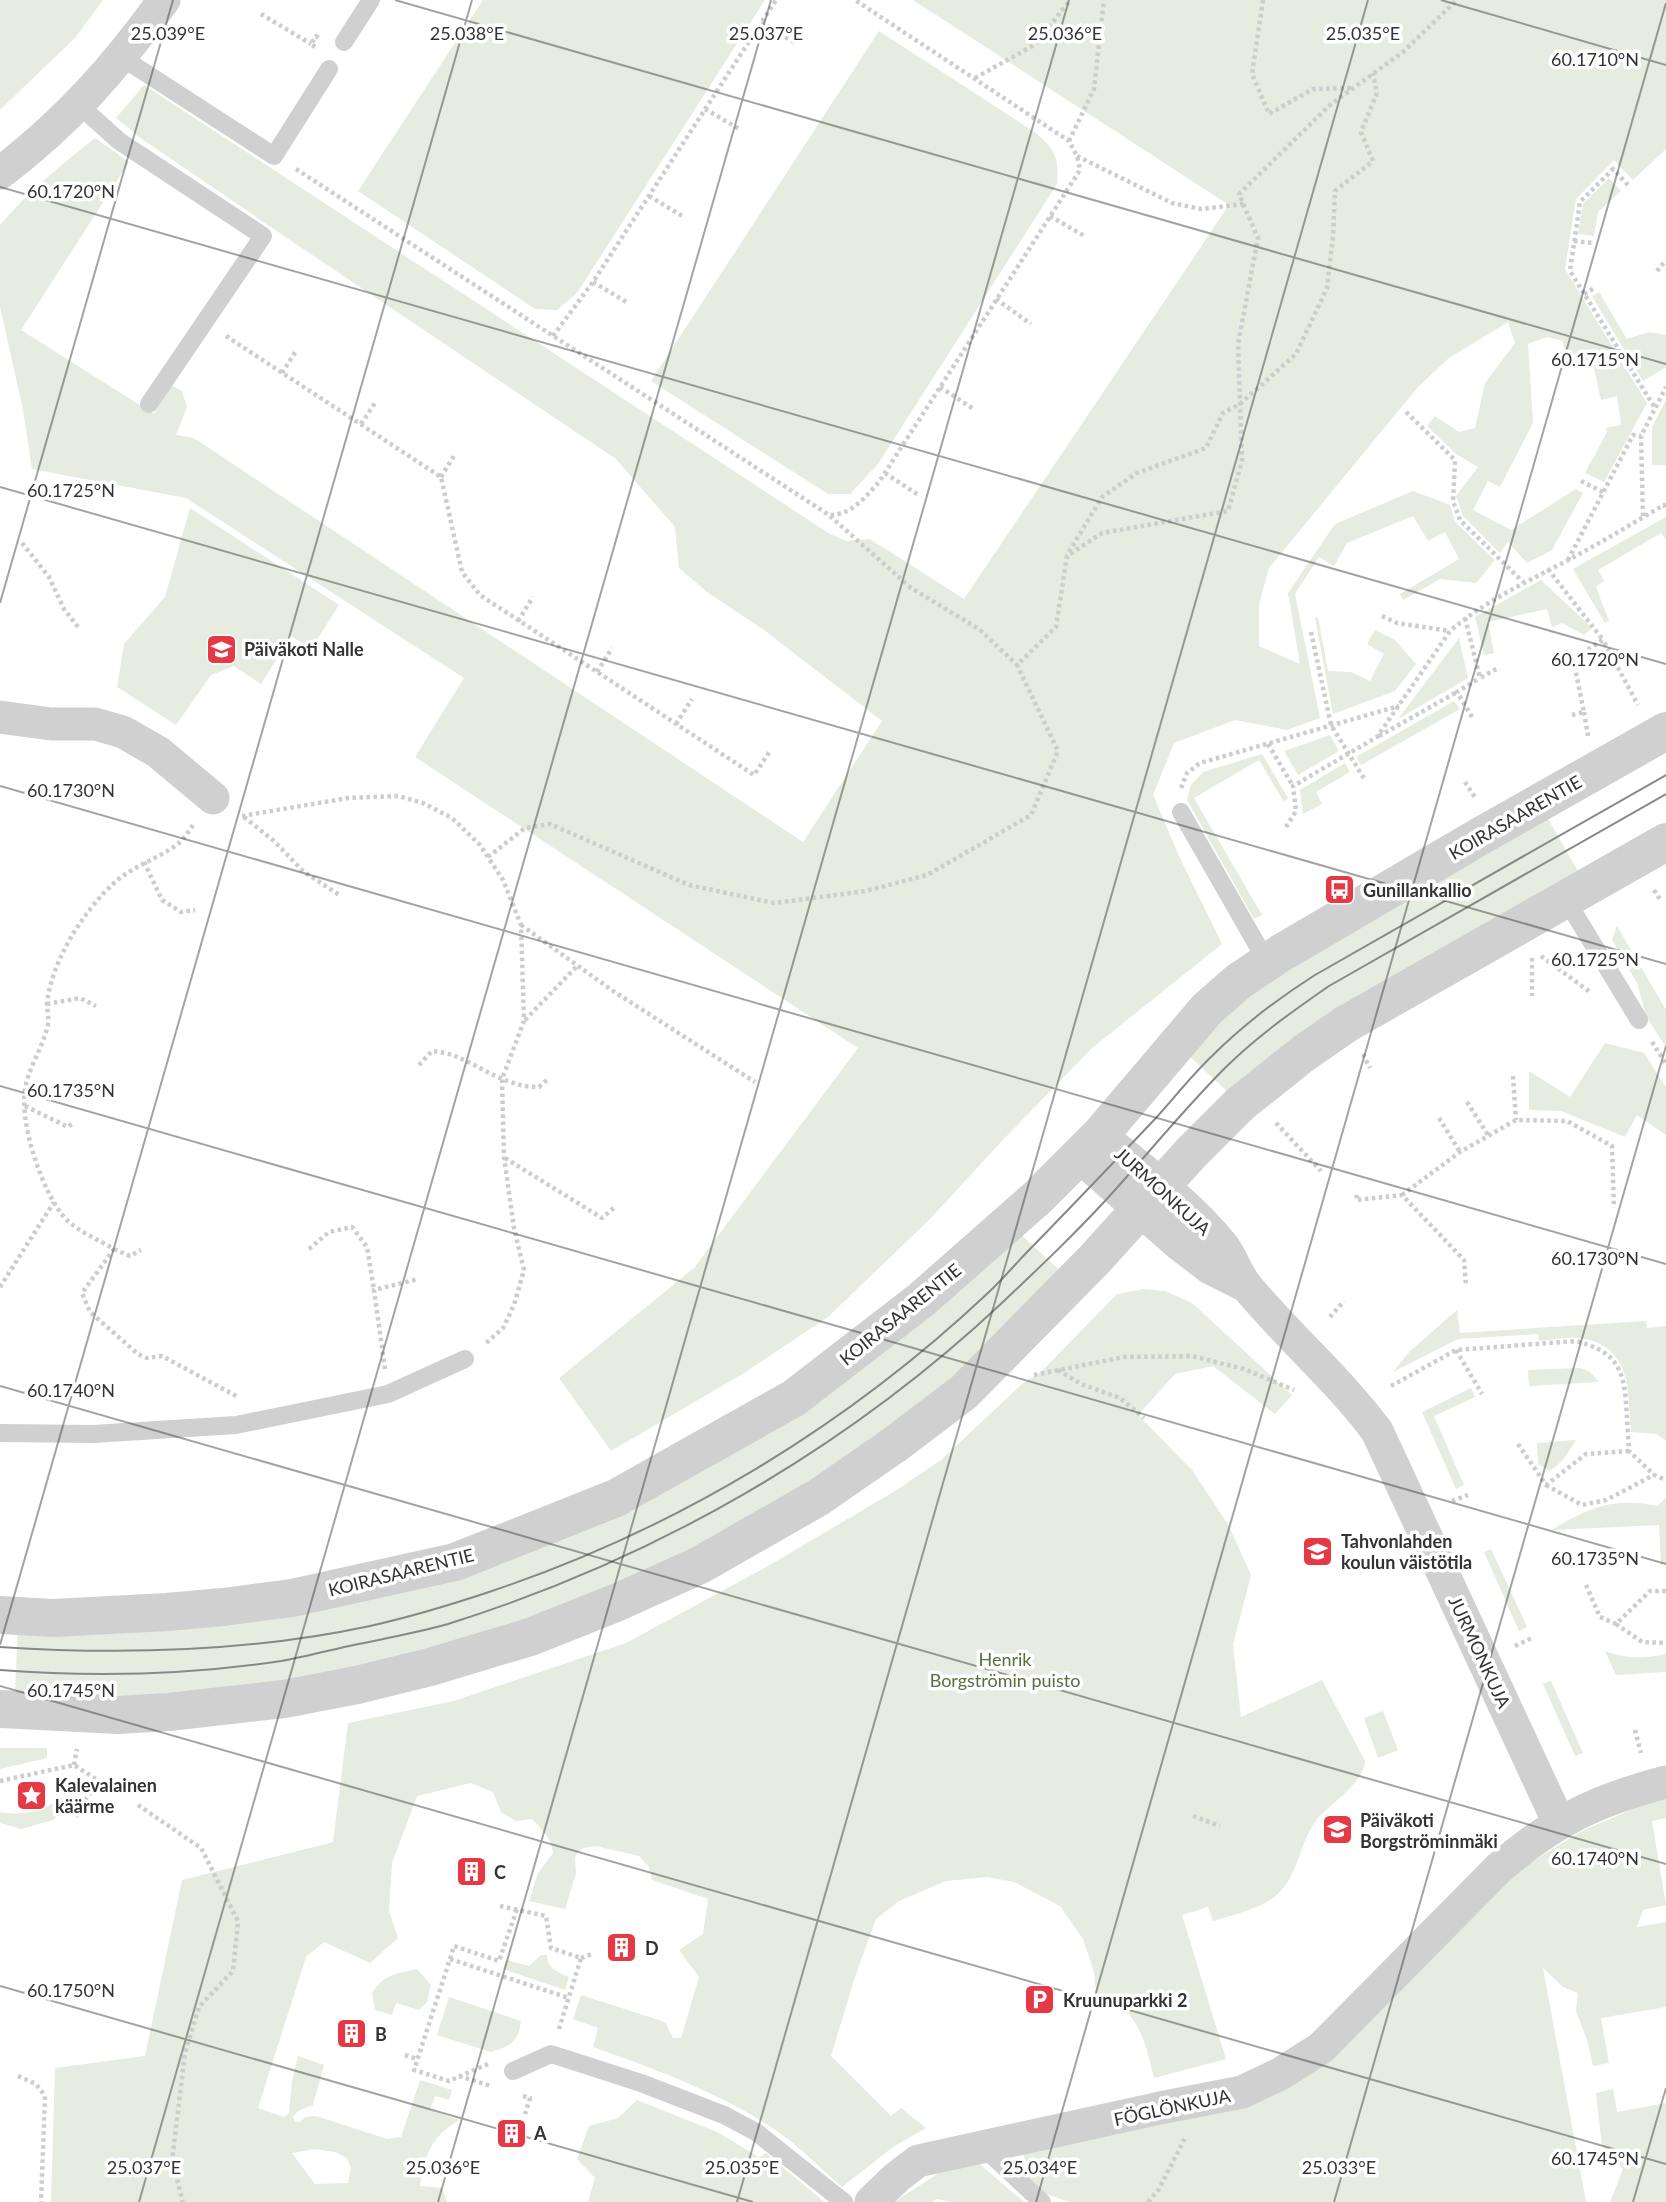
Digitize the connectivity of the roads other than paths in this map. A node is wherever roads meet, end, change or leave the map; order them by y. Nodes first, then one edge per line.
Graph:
1 (164, 0) edge
2 (372, 0) edge
3 (344, 42) dead end
4 (121, 57) junction
5 (330, 69) dead end
6 (79, 105) junction
7 (0, 173) edge
8 (149, 404) dead end
9 (0, 717) edge
10 (1653, 720) edge
11 (213, 798) road end
12 (1181, 812) road end
13 (1666, 842) edge
14 (1565, 898) junction
15 (1267, 962) junction
16 (1639, 1020) dead end
17 (1089, 1145) junction
18 (1151, 1198) junction
19 (465, 1359) road end
20 (0, 1433) edge
21 (0, 1615) edge
22 (0, 1709) edge
23 (1655, 1773) edge
24 (1559, 1823) junction
25 (513, 2071) dead end
26 (983, 2147) junction
27 (844, 2202) edge
28 (871, 2202) edge
29 (1042, 2202) edge

1 - 4 street
2 - 3 lane
4 - 5 lane
4 - 6 street
6 - 7 street
6 - 8 lane
9 - 11 street
10 - 15 street, KOIRASAARENTIE
12 - 15 lane
13 - 14 street
14 - 16 lane
14 - 18 street
15 - 17 street, KOIRASAARENTIE
17 - 18 street, JURMONKUJA
17 - 21 street, KOIRASAARENTIE
18 - 22 street
18 - 24 street, JURMONKUJA
19 - 20 lane
23 - 24 street, FÖGLÖNKUJA
24 - 26 street, FÖGLÖNKUJA
25 - 27 lane
26 - 28 street, FÖGLÖNKUJA
26 - 29 lane

